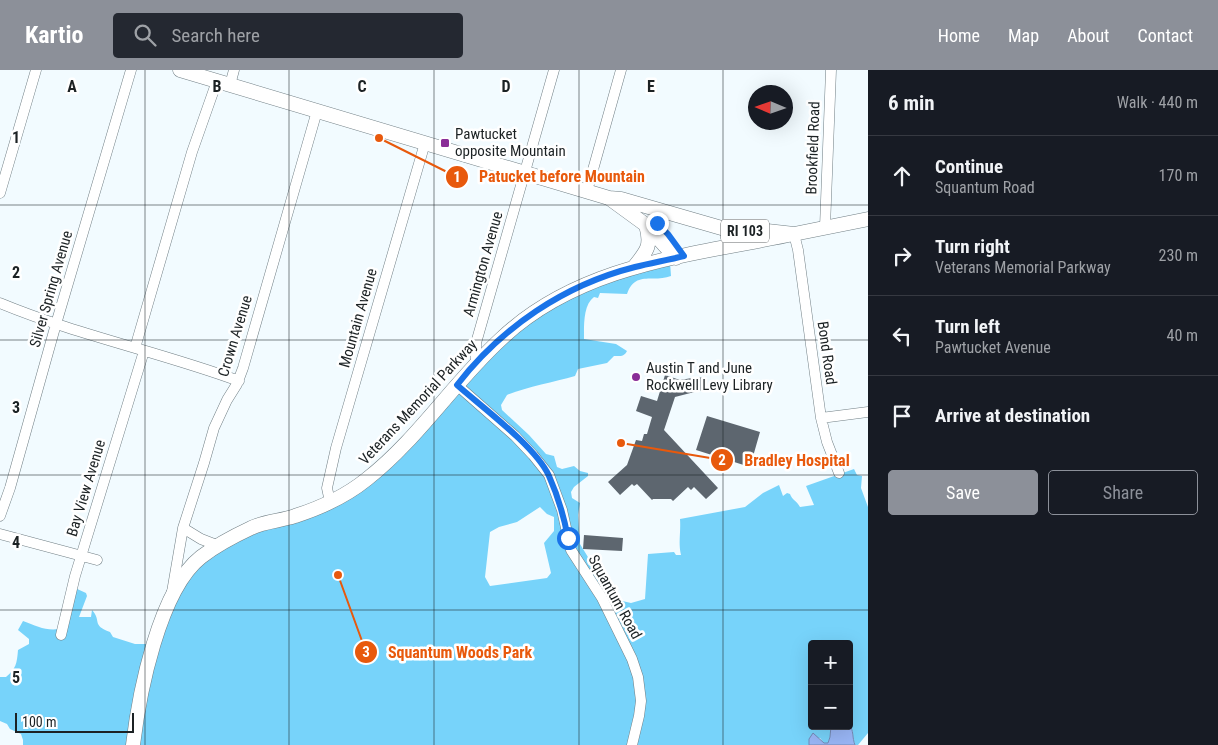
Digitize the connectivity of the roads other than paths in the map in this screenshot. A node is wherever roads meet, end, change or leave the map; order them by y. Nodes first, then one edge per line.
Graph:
1 (36, 70) edge
2 (131, 70) edge
3 (180, 70) edge
4 (234, 70) edge
5 (554, 70) edge
6 (621, 70) edge
7 (831, 70) edge
8 (223, 83) junction
9 (317, 111) junction
10 (425, 143) junction
11 (524, 173) junction
12 (587, 191) junction
13 (0, 193) edge
14 (615, 199) junction
15 (868, 219) edge
16 (646, 226) junction
17 (825, 227) junction
18 (794, 234) junction
19 (680, 257) junction
20 (634, 267) junction
21 (0, 303) edge
22 (56, 324) junction
23 (140, 349) junction
24 (476, 364) junction
25 (239, 380) junction
26 (457, 385) junction
27 (868, 412) edge
28 (821, 418) junction
29 (839, 473) dead end
30 (330, 502) junction
31 (0, 516) edge
32 (183, 528) junction
33 (0, 534) edge
34 (219, 546) junction
35 (81, 555) junction
36 (97, 560) dead end
37 (171, 597) junction
38 (62, 635) dead end
39 (133, 745) edge
40 (632, 745) edge

1 - 13 street
2 - 22 street, Silver Spring Avenue
3 - 8 main road, RI 103
4 - 8 street, Bay View Avenue
5 - 11 street, Armington Avenue
6 - 12 street
7 - 17 street, Brookfield Road
8 - 9 main road, RI 103
8 - 23 street, Bay View Avenue
9 - 10 main road, RI 103
9 - 25 street, Crown Avenue
10 - 11 main road, RI 103
10 - 30 street, Mountain Avenue
11 - 12 main road, RI 103
11 - 24 street, Armington Avenue
12 - 14 main road, RI 103
14 - 16 main road, RI 103
14 - 18 main road, RI 103
14 - 19 main road
15 - 17 main road, RI 103
16 - 19 main road, RI 103
16 - 20 main road
17 - 18 main road, RI 103
18 - 19 main road, Veterans Memorial Parkway / RI 103
18 - 28 street, Bond Road
19 - 20 main road, Veterans Memorial Parkway
20 - 24 main road, Veterans Memorial Parkway
21 - 22 street
22 - 23 street
22 - 31 street, Silver Spring Avenue
23 - 25 street
23 - 35 street, Bay View Avenue
24 - 26 main road, Veterans Memorial Parkway
25 - 32 street, Crown Avenue
26 - 30 main road, Veterans Memorial Parkway
26 - 40 street, Squantum Road
27 - 28 street
28 - 29 street, Bond Road
30 - 34 main road, Veterans Memorial Parkway
32 - 34 street
32 - 37 street, Crown Avenue
33 - 35 street
34 - 37 main road, Veterans Memorial Parkway
35 - 36 street
35 - 38 street, Bay View Avenue
37 - 39 main road, Veterans Memorial Parkway

